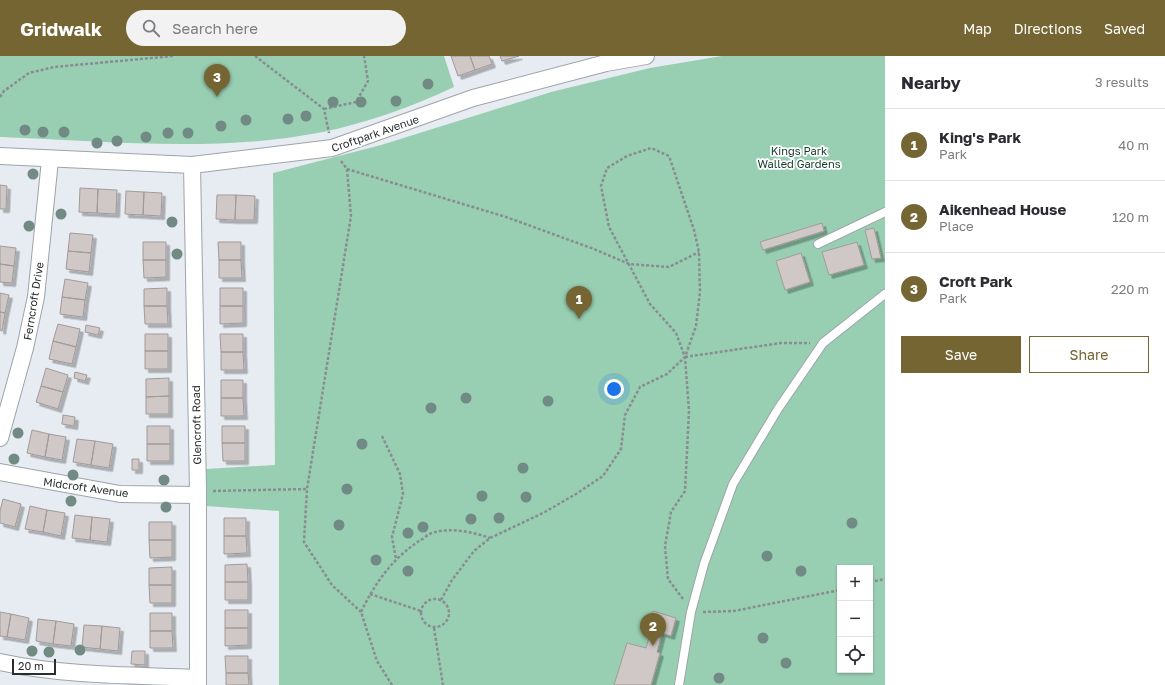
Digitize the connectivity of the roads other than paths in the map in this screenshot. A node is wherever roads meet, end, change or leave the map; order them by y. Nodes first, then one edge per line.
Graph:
1 (646, 56) edge
2 (606, 60) edge
3 (0, 156) edge
4 (50, 160) junction
5 (192, 165) junction
6 (885, 212) edge
7 (818, 244) dead end
8 (885, 294) edge
9 (0, 438) edge
10 (0, 472) edge
11 (198, 493) junction
12 (0, 662) edge
13 (198, 681) edge
14 (679, 685) edge

1 - 2 street, Croftpark Avenue
2 - 5 street, Croftpark Avenue
3 - 4 street, Croftpark Avenue
4 - 5 street, Croftpark Avenue
4 - 9 street, Ferncroft Drive
5 - 11 street, Glencroft Road
6 - 7 lane
8 - 14 lane
10 - 11 street, Midcroft Avenue
11 - 13 street, Glencroft Road
12 - 13 street

